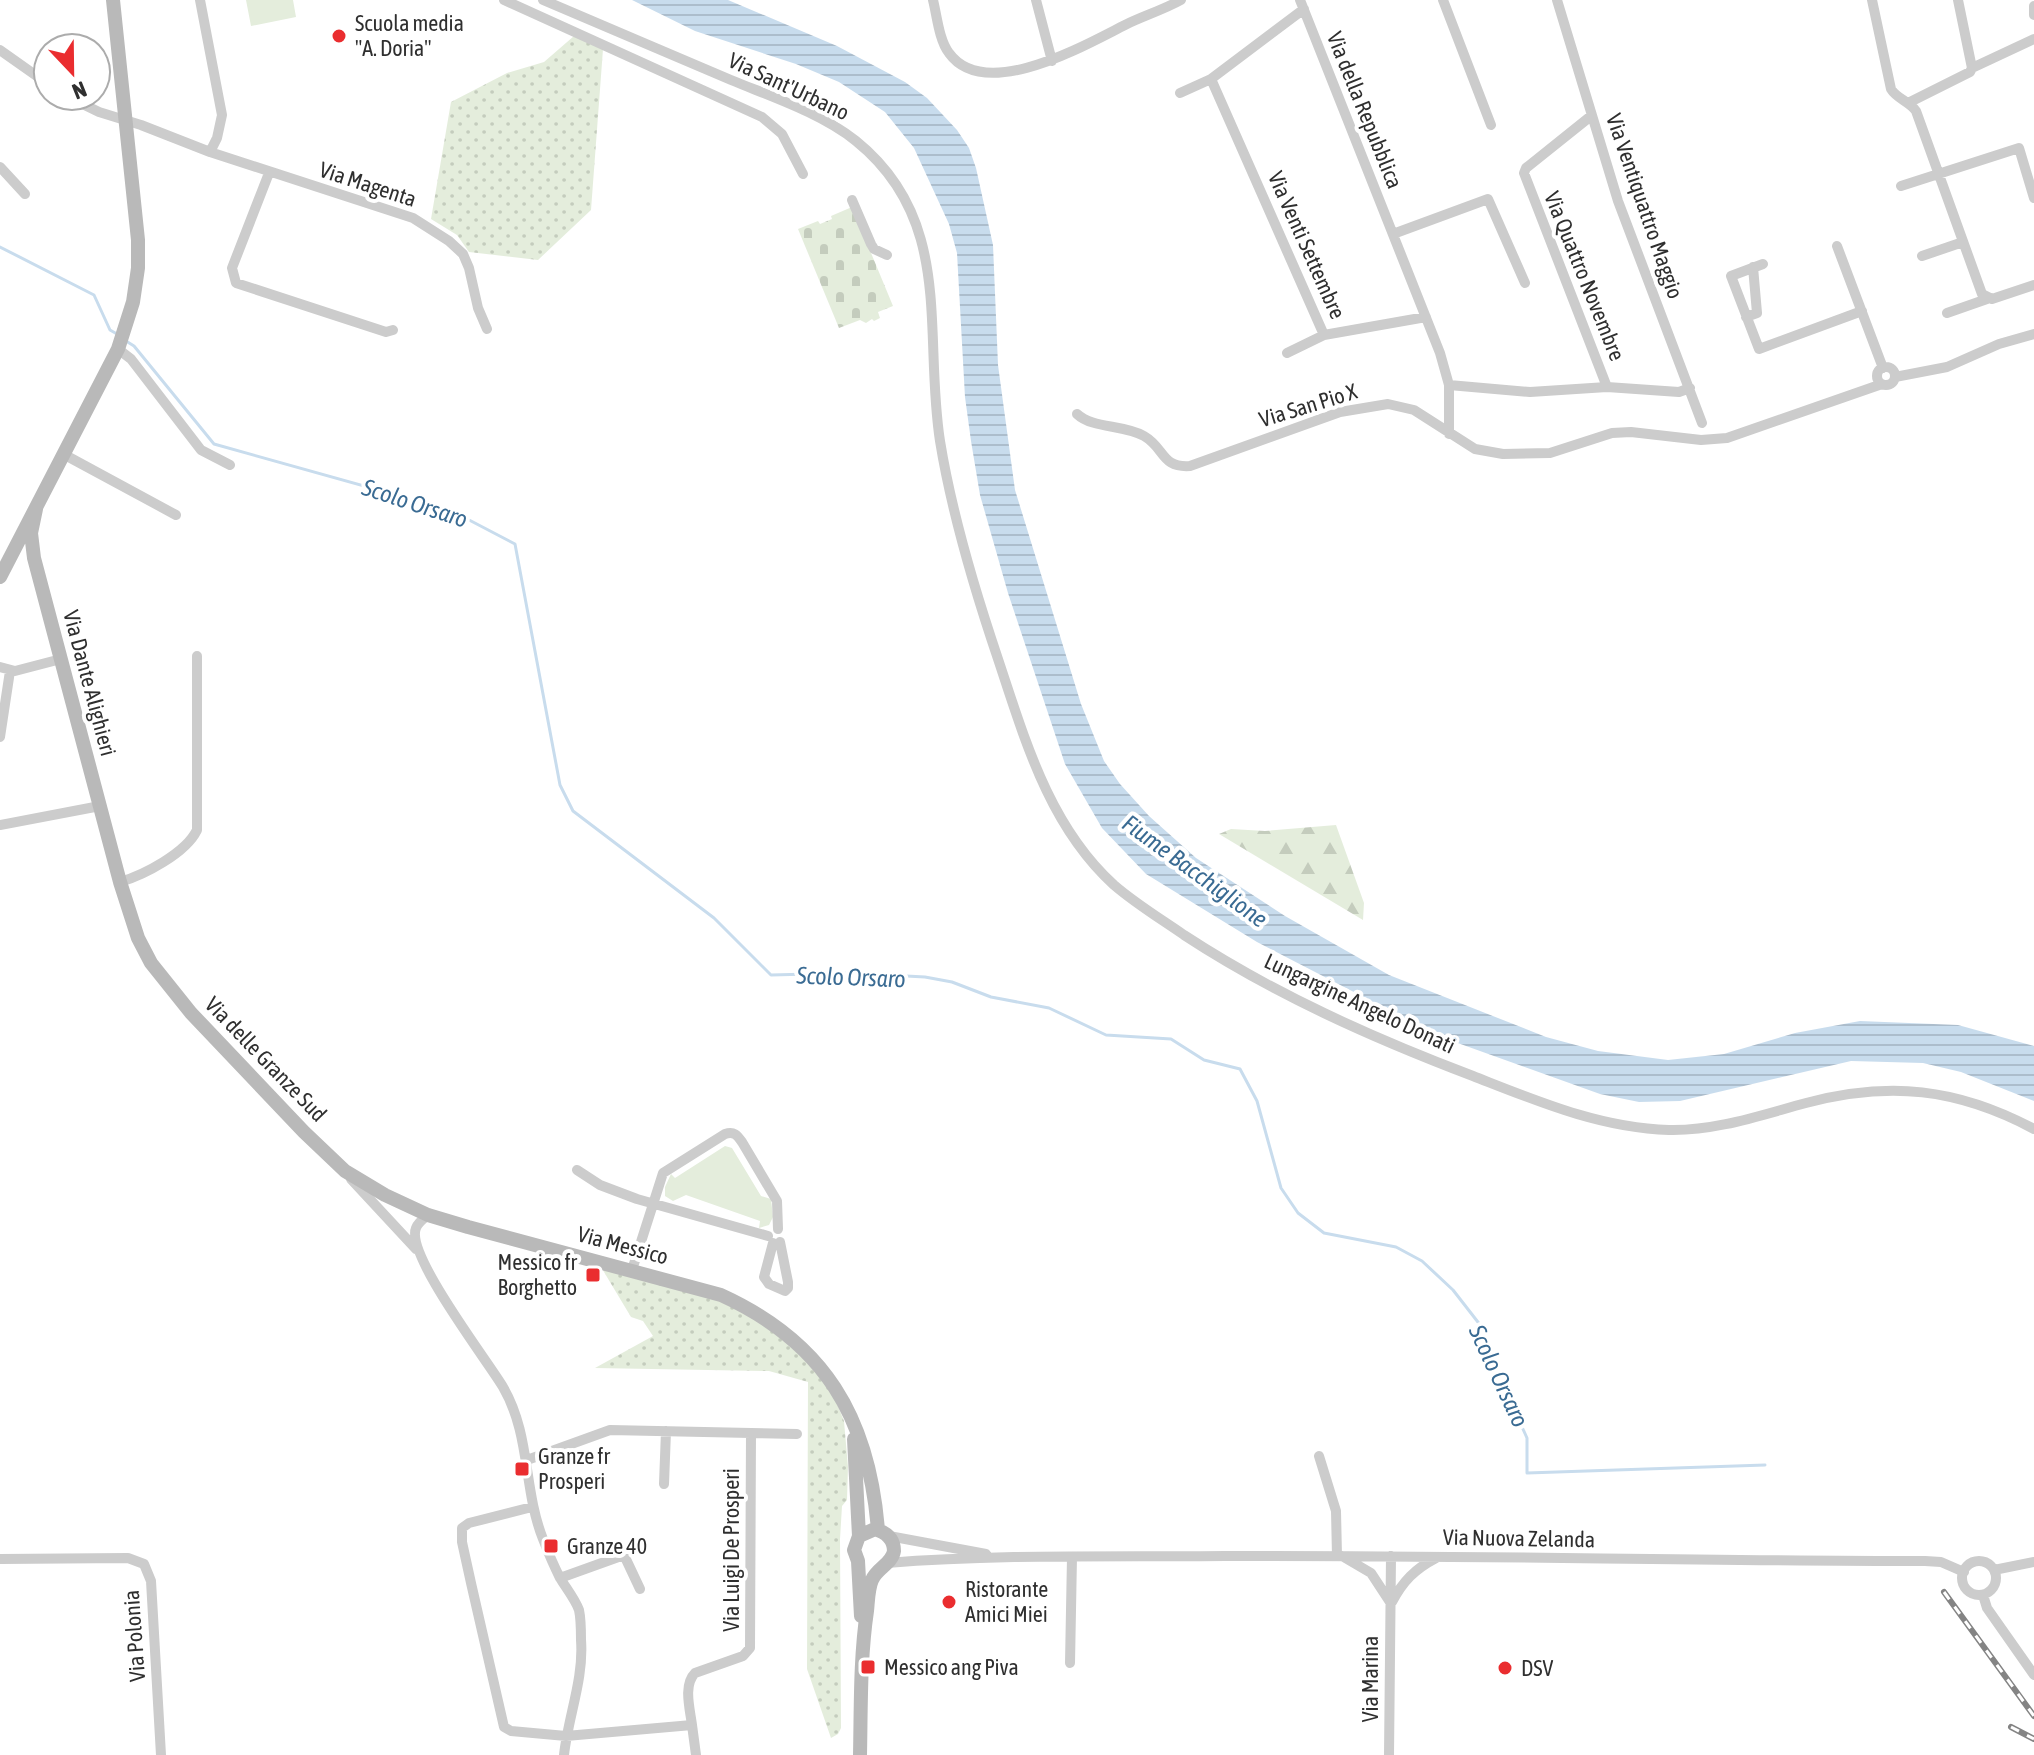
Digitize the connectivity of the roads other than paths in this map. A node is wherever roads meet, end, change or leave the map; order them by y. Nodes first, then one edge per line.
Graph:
1 (113, 0) edge
2 (200, 0) edge
3 (504, 0) edge
4 (543, 0) edge
5 (933, 0) edge
6 (1036, 0) edge
7 (1181, 0) edge
8 (1443, 0) edge
9 (1557, 0) edge
10 (1872, 0) edge
11 (1958, 0) edge
12 (1302, 5) edge
13 (2034, 6) edge
14 (2034, 15) edge
15 (2034, 39) edge
16 (0, 50) edge
17 (1052, 61) junction
18 (1972, 68) junction
19 (32, 73) edge
20 (1211, 79) junction
21 (1180, 93) dead end
22 (1908, 103) junction
23 (99, 112) edge
24 (126, 116) junction
25 (1591, 116) junction
26 (1491, 125) dead end
27 (210, 152) junction
28 (0, 167) edge
29 (269, 173) junction
30 (803, 174) dead end
31 (1939, 174) junction
32 (1901, 186) dead end
33 (25, 194) dead end
34 (2034, 198) edge
35 (852, 200) dead end
36 (1393, 234) junction
37 (1963, 242) junction
38 (1837, 246) dead end
39 (887, 255) dead end
40 (1922, 256) dead end
41 (1525, 283) dead end
42 (2034, 285) edge
43 (1987, 299) junction
44 (1862, 311) junction
45 (1947, 313) dead end
46 (1426, 317) junction
47 (1746, 317) junction
48 (487, 329) dead end
49 (393, 330) dead end
50 (2034, 334) edge
51 (1324, 335) junction
52 (121, 342) junction
53 (1287, 353) dead end
54 (1883, 368) junction
55 (1895, 377) junction
56 (1882, 384) junction
57 (1449, 385) junction
58 (1607, 387) junction
59 (1690, 388) junction
60 (1077, 414) dead end
61 (1702, 423) dead end
62 (1449, 434) junction
63 (65, 455) junction
64 (230, 465) dead end
65 (949, 484) joint
66 (36, 509) junction
67 (176, 515) dead end
68 (30, 539) junction
69 (10, 557) junction
70 (34, 558) junction
71 (0, 577) edge
72 (197, 656) dead end
73 (61, 659) junction
74 (5, 669) edge
75 (0, 737) edge
76 (100, 806) junction
77 (0, 825) edge
78 (118, 875) junction
79 (2034, 1129) edge
80 (577, 1170) dead end
81 (345, 1171) junction
82 (653, 1204) junction
83 (428, 1215) junction
84 (422, 1256) junction
85 (632, 1270) junction
86 (852, 1417) junction
87 (666, 1431) junction
88 (751, 1433) junction
89 (797, 1434) dead end
90 (1319, 1456) dead end
91 (527, 1460) junction
92 (664, 1484) dead end
93 (532, 1507) junction
94 (884, 1533) junction
95 (859, 1536) junction
96 (914, 1539) junction
97 (1338, 1556) junction
98 (1391, 1556) junction
99 (1000, 1557) junction
100 (1072, 1557) junction
101 (1438, 1557) junction
102 (0, 1559) edge
103 (858, 1561) junction
104 (917, 1561) junction
105 (2034, 1562) edge
106 (884, 1565) junction
107 (1994, 1570) junction
108 (1964, 1572) junction
109 (560, 1578) junction
110 (640, 1589) dead end
111 (1983, 1595) junction
112 (1391, 1604) junction
113 (863, 1636) junction
114 (1070, 1663) dead end
115 (2034, 1675) edge
116 (692, 1725) junction
117 (566, 1736) junction
118 (161, 1755) edge
119 (564, 1755) edge
120 (696, 1755) edge
121 (860, 1755) edge
122 (1389, 1755) edge

1 - 24 street
2 - 27 street
3 - 30 street, Via Sant'Urbano
4 - 65 street, Via Sant'Urbano
5 - 17 street
6 - 17 street
7 - 17 street
8 - 26 street
9 - 25 street, Via Ventiquattro Maggio
10 - 22 street
11 - 18 street
12 - 20 street
12 - 36 street, Via della Repubblica
13 - 14 street
15 - 18 street
16 - 19 street
18 - 22 street
20 - 21 street
20 - 51 street, Via Venti Settembre
22 - 31 street
23 - 24 street
24 - 27 street, Via Magenta
24 - 52 street
25 - 58 street, Via Quattro Novembre
25 - 59 street, Via Ventiquattro Maggio
27 - 29 street, Via Magenta
28 - 33 street
29 - 48 street, Via Magenta
29 - 49 street
31 - 32 street
31 - 34 street
31 - 37 street
35 - 39 street
36 - 41 street
36 - 46 street, Via della Repubblica
37 - 40 street
37 - 43 street
38 - 44 street
42 - 43 street
43 - 45 street
44 - 47 street
44 - 54 street
46 - 51 street, Via Venti Settembre
46 - 57 street, Via della Repubblica
47 - 47 street
50 - 55 street, Via San Pio X
51 - 53 street
52 - 63 street
52 - 64 street
54 - 55 street
54 - 56 street
55 - 56 street, Via San Pio X
56 - 62 street, Via San Pio X
57 - 58 street
57 - 62 street, Via della Repubblica
58 - 59 street
59 - 61 street, Via Ventiquattro Maggio
60 - 62 street, Via San Pio X
63 - 66 street
63 - 67 street
65 - 79 street, Lungargine Angelo Donati
66 - 68 street, Via Dante Alighieri
66 - 69 street
68 - 69 street
68 - 70 street, Via Dante Alighieri
69 - 70 street
69 - 71 street
70 - 73 street, Via Dante Alighieri
72 - 78 street
73 - 74 street
73 - 76 street, Via Dante Alighieri
74 - 75 street
76 - 77 street
76 - 78 street, Via Dante Alighieri
78 - 81 street, Via delle Granze Sud
80 - 82 street
81 - 83 street, Via Messico
81 - 84 street, Via delle Granze Sud
82 - 82 street
82 - 85 street
83 - 84 street, Via delle Granze Sud
83 - 85 street, Via Messico
84 - 91 street, Via delle Granze Sud
85 - 86 street, Via Messico
86 - 94 street, Via Messico
86 - 95 street, Via Messico
87 - 88 street
87 - 91 street
87 - 92 street
88 - 89 street
88 - 116 street, Via Luigi De Prosperi
90 - 97 street
91 - 93 street, Via delle Granze Sud
93 - 109 street, Via delle Granze Sud
93 - 117 street
94 - 95 street
94 - 96 street, Via Nuova Zelanda
94 - 106 street, Via Messico
95 - 103 street, Via Messico
96 - 99 street, Via Nuova Zelanda
96 - 104 street
97 - 98 street, Via Nuova Zelanda
97 - 100 street, Via Nuova Zelanda
97 - 112 street, Via Marina
98 - 101 street, Via Nuova Zelanda
98 - 112 street, Via Marina
99 - 100 street, Via Nuova Zelanda
99 - 104 street, Via Nuova Zelanda
100 - 114 street
101 - 108 street, Via Nuova Zelanda
101 - 112 street, Via Marina
102 - 118 street, Via Polonia
103 - 106 street
103 - 113 street, Via Messico
104 - 106 street, Via Nuova Zelanda
105 - 107 street, Via Nuova Zelanda
106 - 113 street, Via Messico
107 - 108 street, Via Nuova Zelanda
107 - 111 street
108 - 111 street
109 - 110 street
109 - 117 street, Via delle Granze Sud
111 - 115 street
112 - 122 street, Via Marina
113 - 121 street, Via Messico
116 - 117 street
116 - 120 street
117 - 119 street, Via delle Granze Sud

